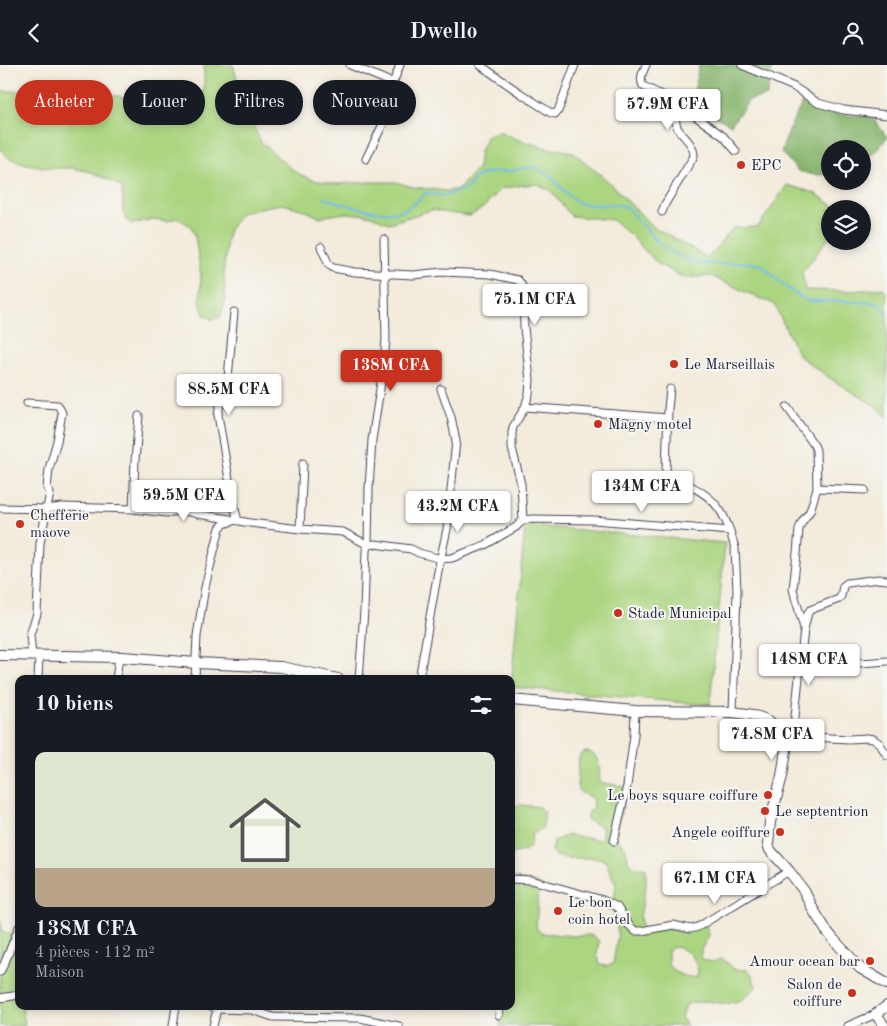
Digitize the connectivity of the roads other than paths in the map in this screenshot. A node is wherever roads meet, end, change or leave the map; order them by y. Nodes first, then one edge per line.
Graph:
1 (350, 65) edge
2 (400, 65) edge
3 (480, 65) edge
4 (575, 65) edge
5 (646, 65) edge
6 (742, 65) edge
7 (386, 80) edge
8 (394, 80) edge
9 (674, 101) junction
10 (887, 115) edge
11 (382, 125) edge
12 (736, 151) dead end
13 (366, 159) dead end
14 (662, 212) dead end
15 (384, 239) dead end
16 (321, 247) dead end
17 (385, 275) junction
18 (234, 312) dead end
19 (441, 389) dead end
20 (670, 389) dead end
21 (27, 403) dead end
22 (525, 407) junction
23 (787, 407) dead end
24 (138, 416) dead end
25 (668, 418) junction
26 (303, 463) dead end
27 (817, 488) junction
28 (865, 490) dead end
29 (0, 509) edge
30 (46, 509) junction
31 (133, 509) junction
32 (237, 520) junction
33 (523, 520) junction
34 (300, 529) junction
35 (730, 531) junction
36 (368, 545) junction
37 (441, 559) junction
38 (887, 580) edge
39 (804, 629) junction
40 (802, 652) junction
41 (0, 655) edge
42 (36, 656) junction
43 (119, 657) junction
44 (887, 661) edge
45 (196, 663) junction
46 (38, 675) edge
47 (117, 675) edge
48 (195, 675) edge
49 (319, 675) edge
50 (358, 675) edge
51 (420, 675) edge
52 (515, 700) edge
53 (635, 711) junction
54 (733, 712) junction
55 (789, 740) junction
56 (887, 755) edge
57 (614, 841) dead end
58 (789, 871) junction
59 (515, 879) edge
60 (15, 937) edge
61 (0, 971) edge
62 (887, 984) edge
63 (15, 996) edge
64 (0, 998) edge
65 (887, 1006) edge
66 (176, 1010) edge
67 (213, 1010) edge
68 (257, 1010) edge
69 (500, 1010) edge
70 (499, 1015) dead end
71 (872, 1016) junction
72 (304, 1017) junction
73 (174, 1026) edge
74 (213, 1026) edge
75 (303, 1026) edge
76 (399, 1026) edge
77 (848, 1026) edge
78 (865, 1026) edge
79 (884, 1026) edge

1 - 7 street
2 - 8 street
3 - 4 street
5 - 9 street
6 - 10 street
9 - 12 street
9 - 14 street
11 - 13 street
15 - 17 street
16 - 17 street
17 - 22 street
17 - 36 street
18 - 32 street
19 - 37 street
20 - 25 street
21 - 30 street
22 - 25 street
22 - 33 street
23 - 27 street
24 - 31 street
25 - 35 street
26 - 34 street
27 - 28 street
27 - 39 street
29 - 30 street
30 - 31 street
30 - 42 street
31 - 32 street
32 - 34 street
32 - 45 street
33 - 35 street
33 - 37 street
34 - 36 street
35 - 54 street
36 - 37 street
36 - 50 street
37 - 51 street
38 - 39 street
39 - 40 street
40 - 44 street
40 - 55 street
41 - 42 street
42 - 43 street
42 - 46 street
43 - 45 street
43 - 47 street
45 - 48 street
45 - 49 street
52 - 53 street
53 - 54 street
53 - 57 street
54 - 55 street
55 - 56 street
55 - 58 street
58 - 59 street
58 - 62 street
60 - 61 street
63 - 64 street
65 - 71 street
66 - 73 street
67 - 74 street
68 - 72 street
69 - 70 street
71 - 77 street
71 - 78 street
71 - 79 street
72 - 75 street
72 - 76 street

